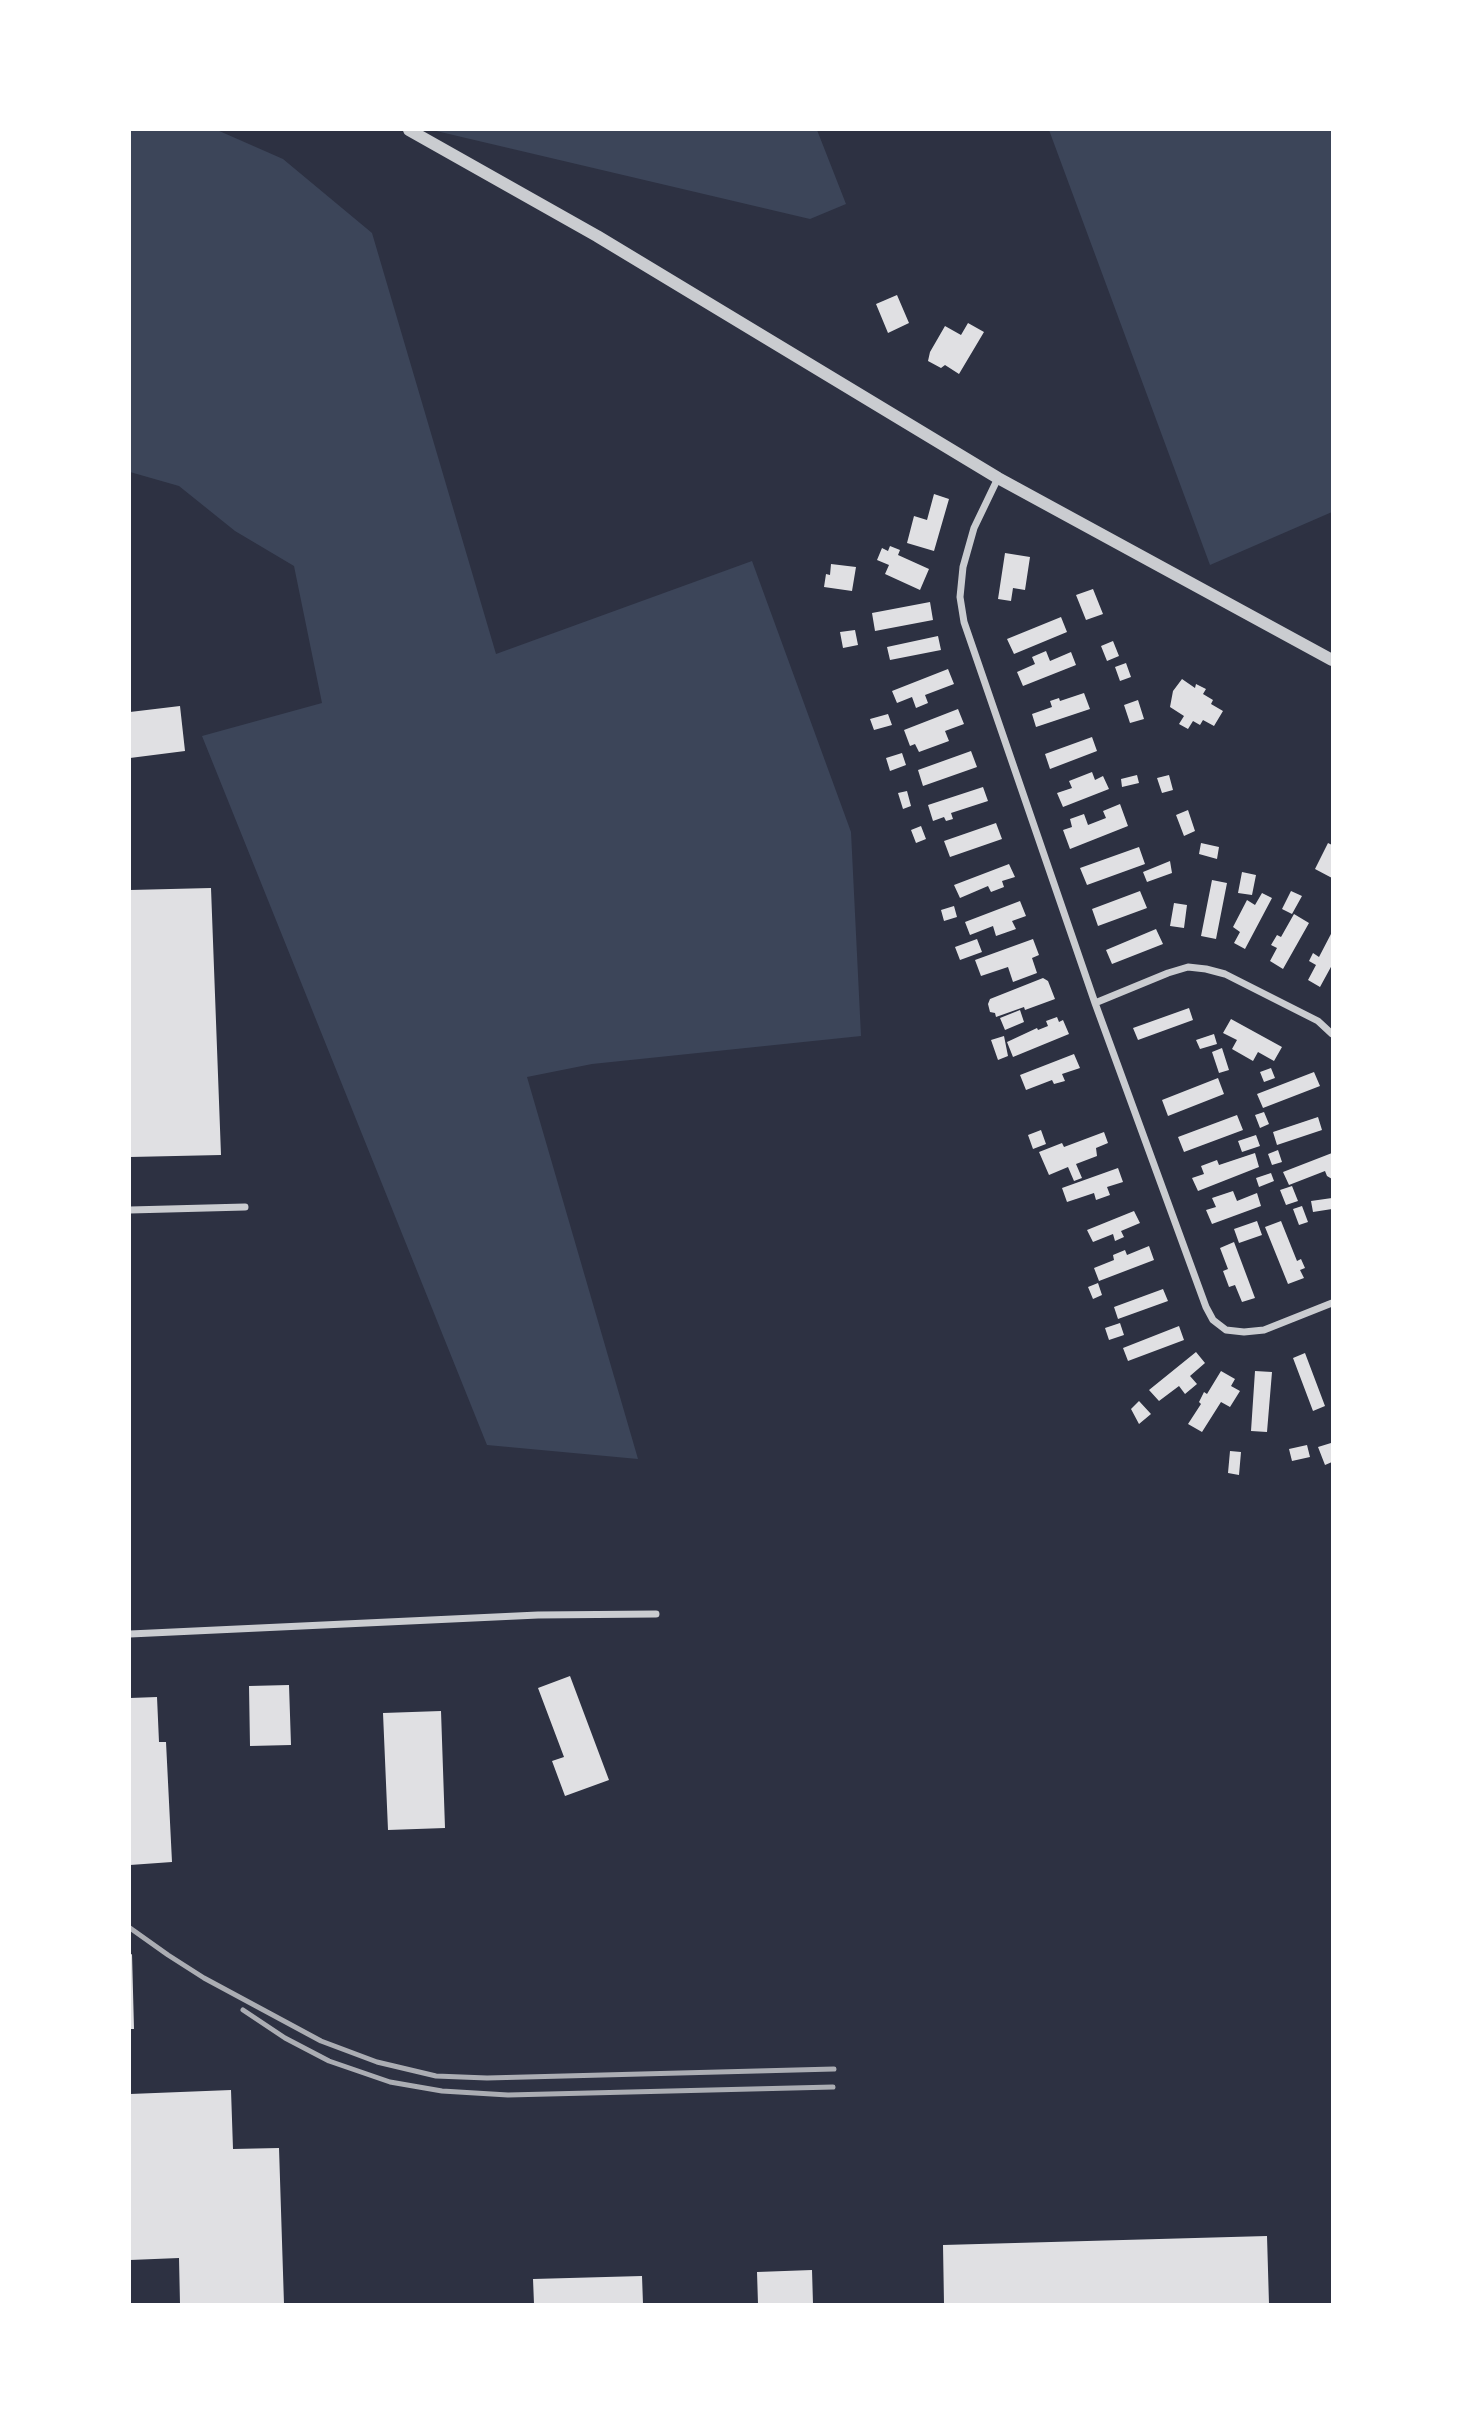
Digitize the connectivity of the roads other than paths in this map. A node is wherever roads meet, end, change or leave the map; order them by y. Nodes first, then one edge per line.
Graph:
1 (410, 130) edge
2 (998, 478) junction
3 (1332, 660) edge
4 (1095, 1003) junction
5 (1332, 1034) edge
6 (246, 1206) dead end
7 (130, 1210) edge
8 (1332, 1303) edge
9 (656, 1614) dead end
10 (130, 1634) edge

1 - 2 street
2 - 3 street
2 - 4 street
4 - 5 street
4 - 8 street
6 - 7 street
9 - 10 street

